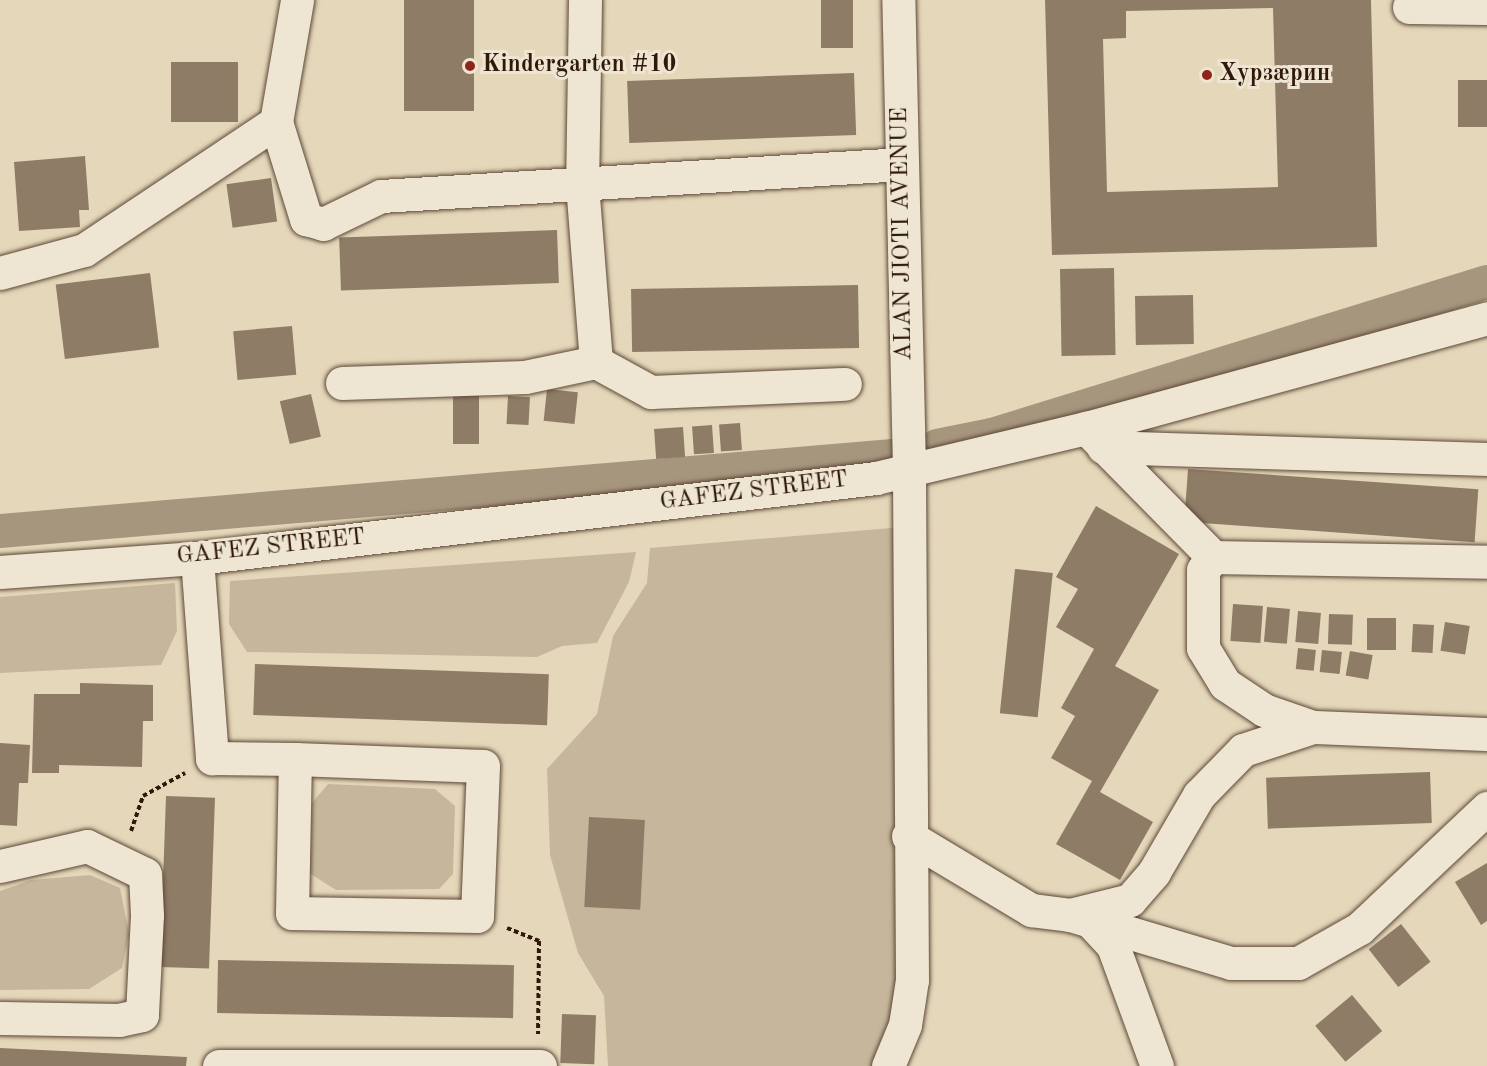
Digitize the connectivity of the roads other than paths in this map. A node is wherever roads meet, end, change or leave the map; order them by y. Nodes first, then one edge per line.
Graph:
1 (297, 0) edge
2 (585, 0) edge
3 (898, 0) edge
4 (1408, 7) dead end
5 (1487, 8) edge
6 (276, 122) junction
7 (902, 164) junction
8 (582, 184) junction
9 (0, 273) edge
10 (1487, 318) edge
11 (596, 362) junction
12 (342, 382) dead end
13 (845, 384) dead end
14 (1095, 438) junction
15 (1487, 459) edge
16 (909, 468) junction
17 (1213, 557) junction
18 (197, 558) junction
19 (1487, 562) edge
20 (0, 572) edge
21 (1313, 727) junction
22 (1487, 734) edge
23 (295, 759) junction
24 (1487, 808) edge
25 (908, 836) junction
26 (0, 866) edge
27 (1081, 918) junction
28 (0, 1018) edge
29 (539, 1065) edge
30 (219, 1066) edge
31 (888, 1066) edge
32 (1157, 1066) edge

1 - 6 street
2 - 8 street
3 - 7 street, ALAN JIOTI AVENUE
4 - 5 street
6 - 8 street
6 - 9 street
7 - 8 street
7 - 16 street, ALAN JIOTI AVENUE
8 - 11 street
10 - 14 street
11 - 12 street
11 - 13 street
14 - 15 street
14 - 16 street, GAFEZ STREET
14 - 17 street
16 - 18 street, GAFEZ STREET
16 - 25 street
17 - 19 street
17 - 21 street
18 - 20 street, GAFEZ STREET
18 - 23 street
21 - 22 street
21 - 27 street
23 - 23 street
24 - 27 street
25 - 27 street
25 - 31 street
26 - 28 street
27 - 32 street
29 - 30 street

